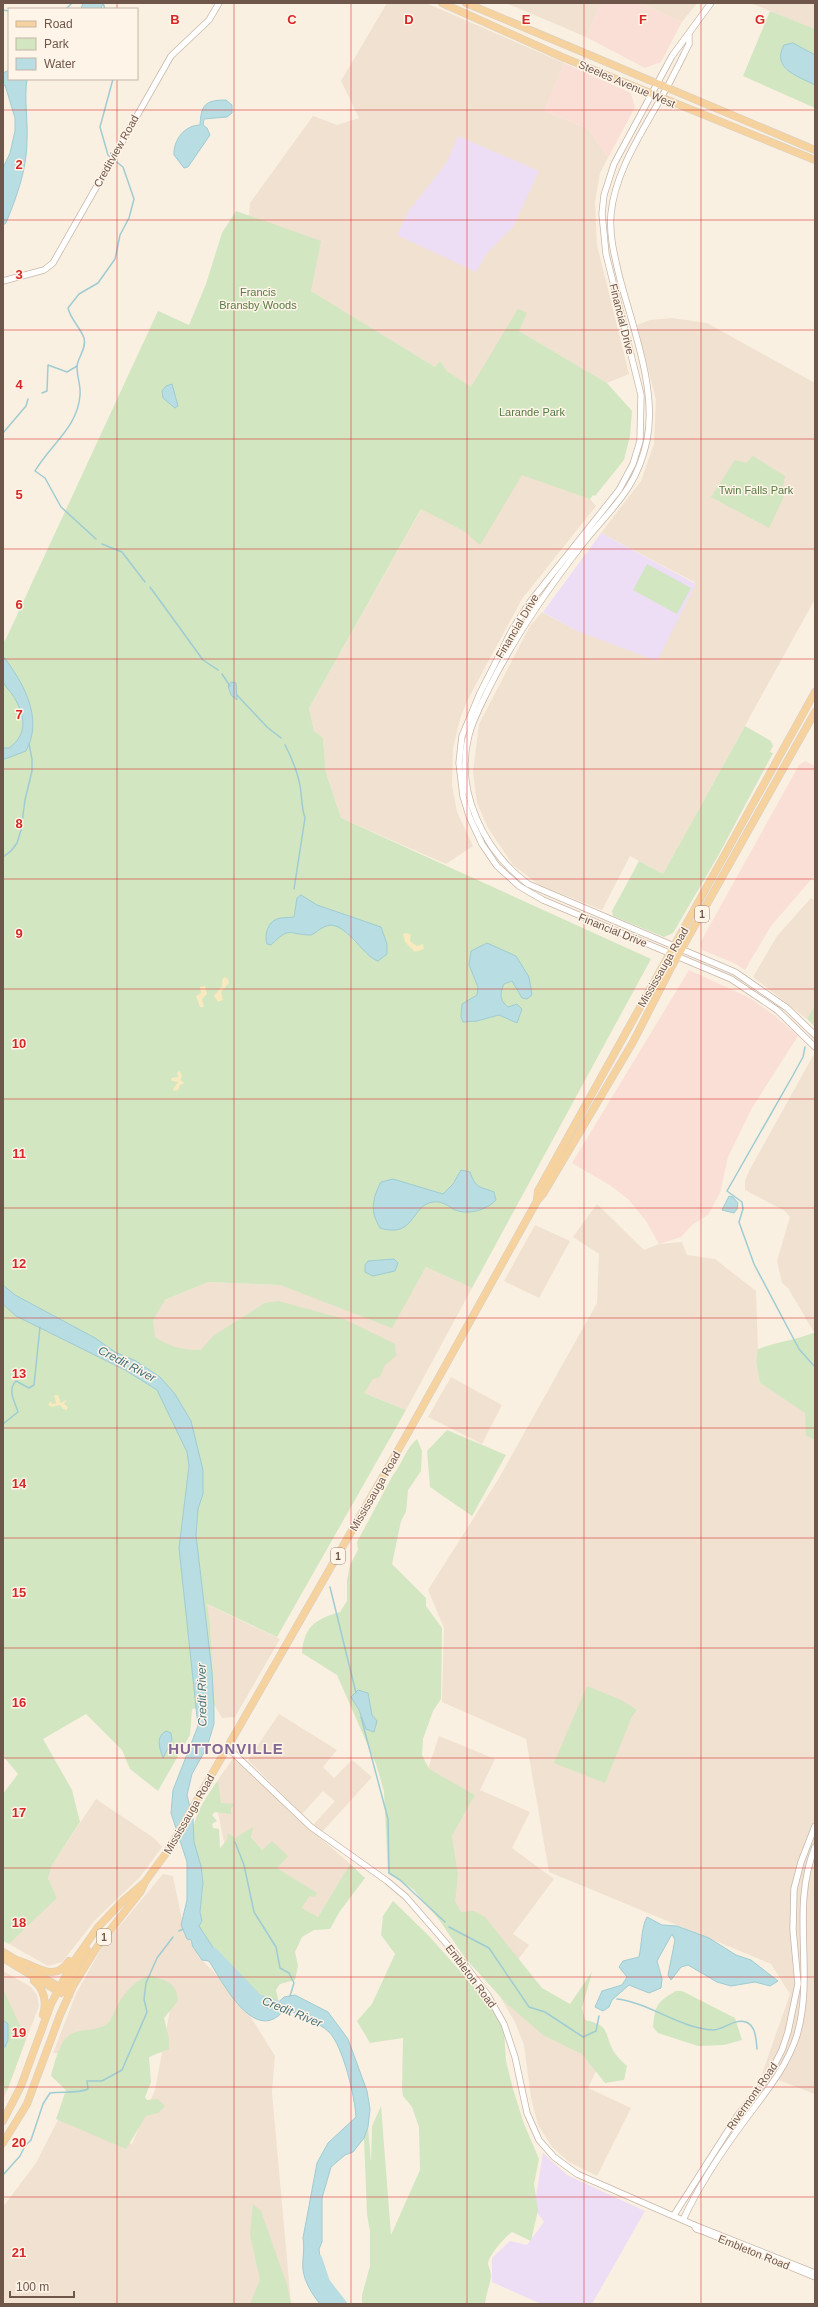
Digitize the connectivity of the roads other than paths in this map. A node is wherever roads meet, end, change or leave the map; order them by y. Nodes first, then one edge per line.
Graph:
1 (219, 3) edge
2 (442, 3) edge
3 (466, 3) edge
4 (712, 3) edge
5 (477, 7) junction
6 (464, 13) junction
7 (689, 35) junction
8 (657, 83) junction
9 (668, 87) junction
10 (651, 94) junction
11 (661, 99) junction
12 (815, 150) edge
13 (815, 160) edge
14 (3, 281) edge
15 (815, 692) edge
16 (815, 712) edge
17 (676, 952) junction
18 (815, 1035) edge
19 (815, 1047) edge
20 (537, 1200) junction
21 (228, 1748) junction
22 (815, 1826) edge
23 (815, 1847) edge
24 (146, 1882) junction
25 (98, 1927) junction
26 (91, 1936) junction
27 (3, 1952) edge
28 (3, 1958) edge
29 (16, 1960) junction
30 (23, 1971) junction
31 (58, 1989) junction
32 (69, 1995) junction
33 (40, 2033) junction
34 (3, 2120) edge
35 (3, 2143) edge
36 (674, 2215) junction
37 (684, 2220) junction
38 (694, 2225) junction
39 (815, 2273) edge
40 (815, 2277) edge

1 - 14 street, Creditview Road
2 - 6 main road, Steeles Avenue West
3 - 5 main road, Steeles Avenue West
4 - 7 street, Financial Drive
5 - 6 main road
5 - 8 main road, Steeles Avenue West
6 - 10 main road, Steeles Avenue West
7 - 8 street, Financial Drive
7 - 9 street, Financial Drive
8 - 9 main road, Steeles Avenue West
8 - 10 street, Financial Drive
9 - 11 street, Financial Drive
9 - 12 main road, Steeles Avenue West
10 - 11 main road, Steeles Avenue West
10 - 17 street, Financial Drive
11 - 13 main road, Steeles Avenue West
11 - 17 street, Financial Drive
15 - 17 main road, Mississauga Road / 1
16 - 17 main road, Mississauga Road / 1
17 - 18 street, Financial Drive
17 - 19 street, Financial Drive
17 - 20 main road, Mississauga Road / 1
17 - 20 main road, Mississauga Road / 1
20 - 21 main road, Mississauga Road / 1
21 - 24 main road, Mississauga Road / 1
21 - 36 street, Embleton Road
22 - 36 street, Rivermont Road
23 - 37 street, Rivermont Road
24 - 25 main road, Mississauga Road / 1
24 - 32 main road, Mississauga Road / 1
25 - 26 main road, Mississauga Road / 1
25 - 32 main road
26 - 29 main road
26 - 31 main road, Mississauga Road / 1
27 - 29 main road
28 - 30 main road
29 - 31 main road
30 - 31 main road
30 - 33 main road
31 - 32 main road
31 - 33 main road, Mississauga Road / 1
32 - 35 main road, Mississauga Road / 1
33 - 34 main road, Mississauga Road / 1
36 - 37 street, Embleton Road
37 - 38 street, Embleton Road
38 - 39 street, Embleton Road
38 - 40 street, Embleton Road

